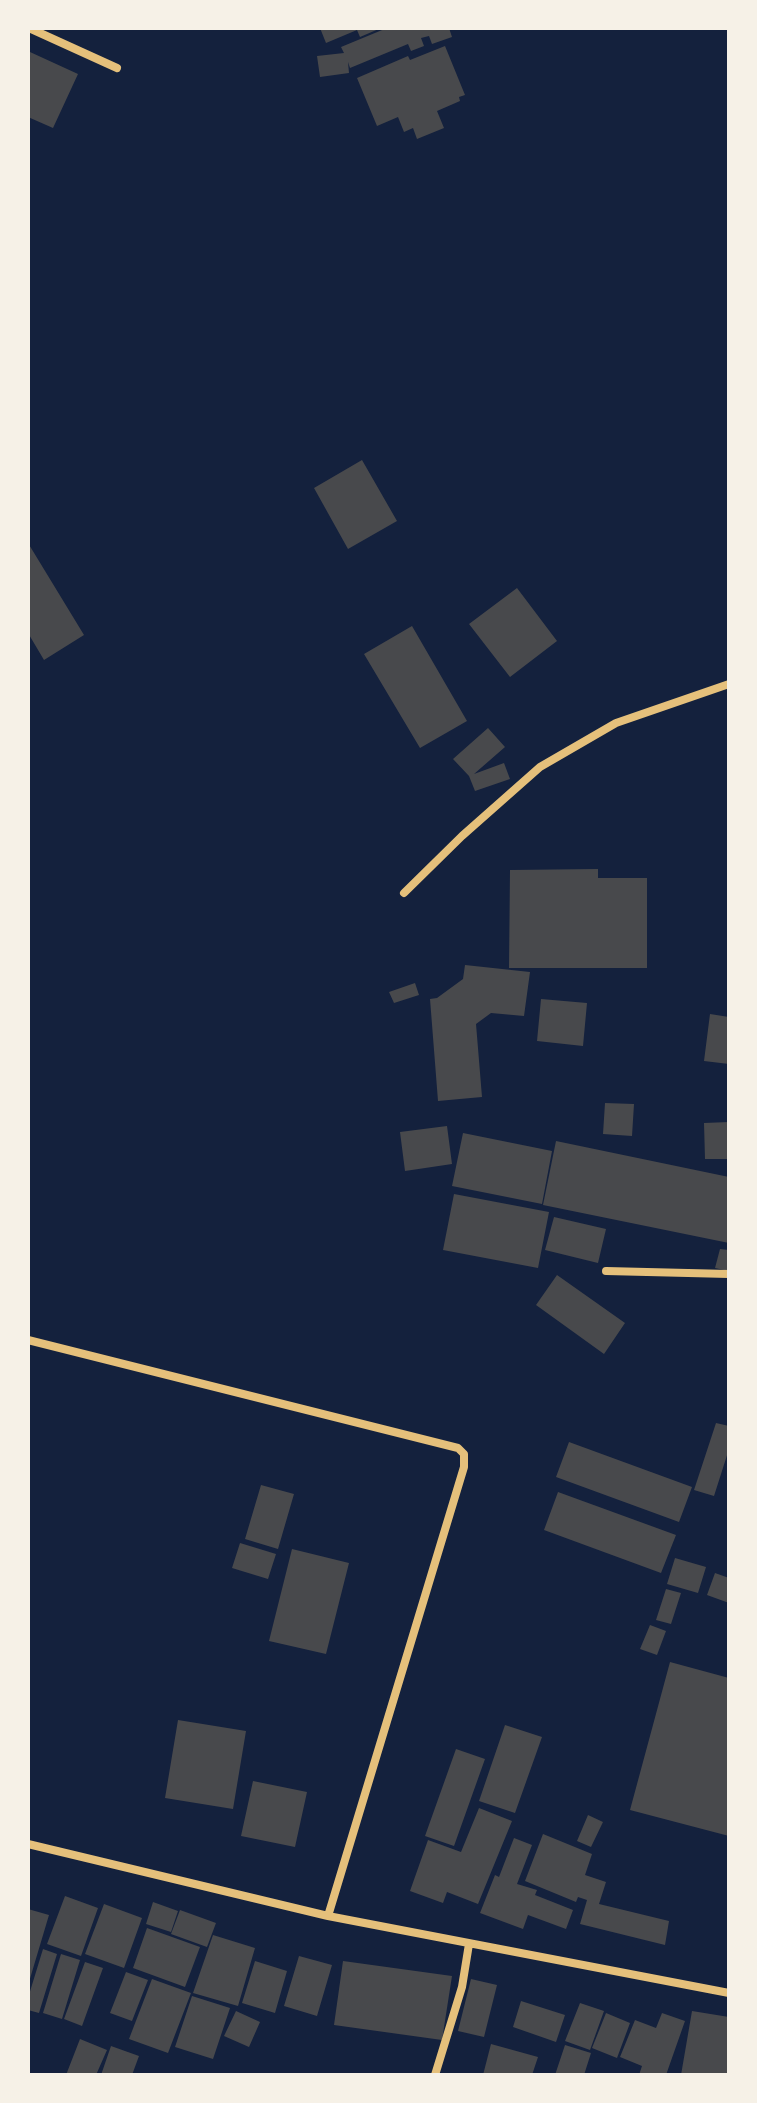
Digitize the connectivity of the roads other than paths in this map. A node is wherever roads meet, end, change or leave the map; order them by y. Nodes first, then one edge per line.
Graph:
1 (29, 28) edge
2 (117, 68) dead end
3 (729, 684) edge
4 (404, 893) dead end
5 (606, 1271) dead end
6 (729, 1274) edge
7 (28, 1340) edge
8 (28, 1844) edge
9 (328, 1916) junction
10 (469, 1944) junction
11 (729, 1993) edge
12 (435, 2075) edge

1 - 2 street
3 - 4 street
5 - 6 street
7 - 9 street
8 - 9 street
9 - 10 street
10 - 11 street
10 - 12 street

